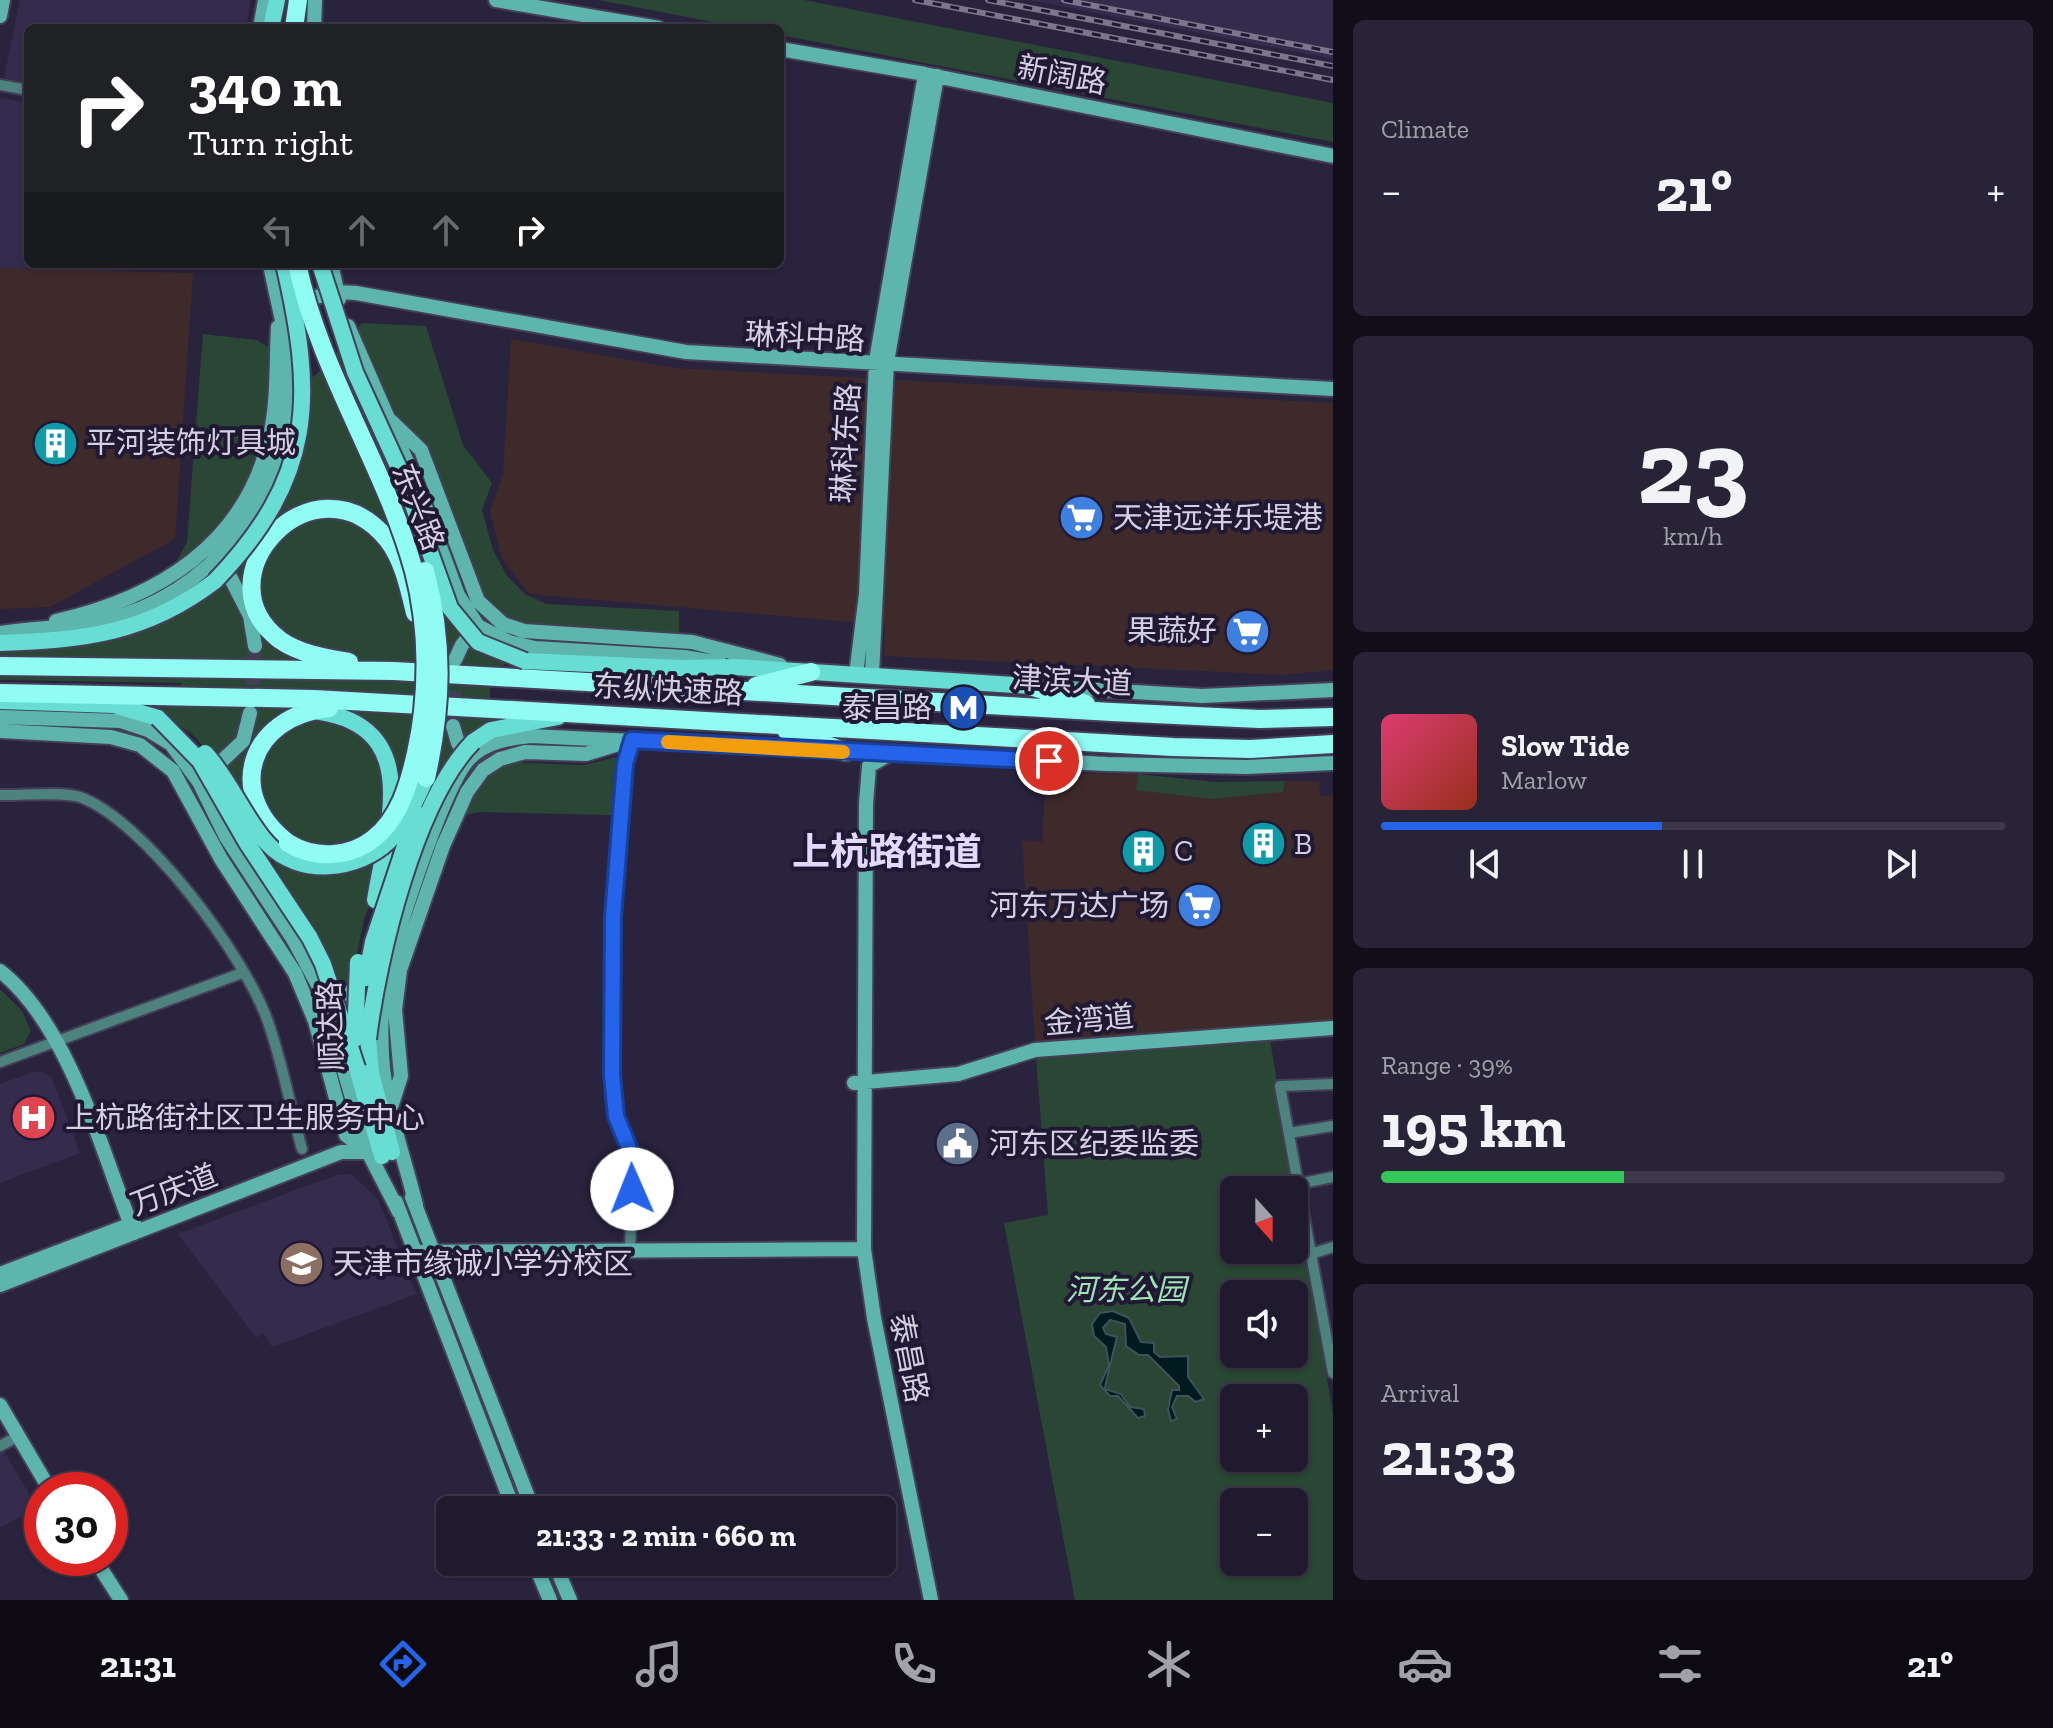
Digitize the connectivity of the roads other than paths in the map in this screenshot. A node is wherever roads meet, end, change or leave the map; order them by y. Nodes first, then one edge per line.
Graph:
1 (3, 0) edge
2 (265, 0) edge
3 (277, 0) edge
4 (285, 0) edge
5 (298, 0) edge
6 (305, 0) edge
7 (315, 0) edge
8 (496, 0) edge
9 (0, 16) edge
10 (261, 24) edge
11 (272, 24) edge
12 (282, 24) edge
13 (295, 24) edge
14 (304, 24) edge
15 (314, 24) edge
16 (636, 24) edge
17 (784, 50) edge
18 (931, 75) junction
19 (0, 85) edge
20 (24, 89) edge
21 (1333, 156) edge
22 (271, 268) edge
23 (285, 268) edge
24 (298, 268) edge
25 (309, 268) edge
26 (321, 268) edge
27 (331, 268) edge
28 (334, 298) junction
29 (280, 310) junction
30 (882, 365) junction
31 (1333, 391) edge
32 (386, 417) junction
33 (220, 557) junction
34 (478, 626) junction
35 (4, 636) edge
36 (255, 646) tunnel mouth
37 (455, 660) tunnel mouth
38 (424, 663) junction
39 (0, 666) edge
40 (735, 667) junction
41 (394, 671) junction
42 (811, 672) junction
43 (864, 675) junction
44 (1030, 686) junction
45 (1333, 690) edge
46 (738, 691) junction
47 (0, 693) edge
48 (0, 701) edge
49 (388, 702) junction
50 (1333, 706) edge
51 (309, 710) junction
52 (1112, 712) junction
53 (250, 713) tunnel mouth
54 (576, 713) junction
55 (0, 717) edge
56 (1333, 717) edge
57 (158, 718) junction
58 (1259, 719) junction
59 (768, 723) junction
60 (453, 726) tunnel mouth
61 (0, 731) edge
62 (632, 740) junction
63 (1333, 744) edge
64 (471, 751) junction
65 (846, 752) junction
66 (892, 754) junction
67 (1333, 763) edge
68 (418, 780) junction
69 (199, 782) junction
70 (0, 795) edge
71 (0, 971) edge
72 (242, 973) junction
73 (384, 988) junction
74 (322, 998) junction
75 (1333, 1028) edge
76 (368, 1039) junction
77 (56, 1040) junction
78 (0, 1062) edge
79 (357, 1068) junction
80 (858, 1083) junction
81 (1333, 1084) edge
82 (391, 1112) junction
83 (1333, 1126) edge
84 (1289, 1133) junction
85 (346, 1135) junction
86 (302, 1149) dead end
87 (380, 1154) junction
88 (1297, 1176) edge
89 (1333, 1177) edge
90 (1308, 1182) edge
91 (416, 1205) junction
92 (132, 1228) junction
93 (1308, 1238) edge
94 (1333, 1247) edge
95 (860, 1249) junction
96 (432, 1250) junction
97 (630, 1251) junction
98 (414, 1252) junction
99 (1311, 1254) junction
100 (0, 1274) edge
101 (0, 1285) edge
102 (1327, 1310) edge
103 (1332, 1361) edge
104 (1333, 1373) edge
105 (0, 1405) edge
106 (17, 1437) junction
107 (0, 1446) edge
108 (39, 1472) edge
109 (509, 1496) edge
110 (528, 1496) edge
111 (106, 1576) edge
112 (540, 1576) edge
113 (560, 1576) edge
114 (121, 1600) edge
115 (550, 1600) edge
116 (570, 1600) edge
117 (924, 1600) edge
118 (931, 1600) edge

1 - 9 street
2 - 10 street
3 - 11 main road
4 - 12 highway
5 - 13 highway
6 - 14 main road
7 - 15 street
8 - 16 street
17 - 18 street, 新阔路
18 - 21 street, 新阔路
18 - 30 street, 琳科东路
19 - 20 street
22 - 29 street
23 - 35 main road, bridge
24 - 38 highway, 东兴路, bridge
25 - 68 highway, 东兴路, bridge
26 - 40 main road, bridge
27 - 28 street
28 - 29 street, 琳科中路
28 - 30 street, 琳科中路
28 - 32 street
29 - 33 street
29 - 35 street
30 - 31 street, 琳科中路
30 - 43 street, 琳科东路
32 - 34 street
32 - 42 street
33 - 35 street
33 - 36 street
34 - 37 street
34 - 40 street
38 - 41 highway, bridge
38 - 68 highway, 东兴路, bridge
39 - 41 highway, 东纵快速路
40 - 42 main road
41 - 46 highway, 东纵快速路
42 - 43 main road
42 - 46 highway
43 - 44 main road
44 - 45 street, 津滨大道
44 - 52 highway
46 - 52 highway, 津滨大道
47 - 49 highway, 东纵快速路
48 - 57 main road
49 - 51 highway
49 - 54 highway, 东纵快速路
50 - 58 highway
51 - 68 highway, bridge
51 - 79 main road, 顺达路, bridge
52 - 58 highway, 津滨大道
53 - 69 street
54 - 59 highway, 东纵快速路
54 - 64 main road
55 - 69 street
56 - 58 highway
57 - 68 main road, bridge
57 - 79 main road, bridge
59 - 63 highway, 东纵快速路
59 - 65 highway
60 - 64 street
61 - 85 street
62 - 64 street
62 - 65 street
62 - 82 street
62 - 97 street
64 - 73 street
64 - 76 main road, bridge
65 - 66 street
65 - 80 street, 泰昌路
66 - 67 street
66 - 80 street, 泰昌路
68 - 76 main road, 顺达路, bridge
69 - 74 street
70 - 72 street
71 - 77 street
72 - 77 street
72 - 86 street
73 - 74 street
73 - 82 street
74 - 87 street
75 - 80 street, 金湾道
76 - 87 main road, 顺达路
77 - 78 street
77 - 92 street
79 - 87 main road, 顺达路
80 - 95 street, 泰昌路
81 - 84 street
82 - 91 street
83 - 84 street
84 - 88 street
85 - 87 street
85 - 92 street, 万庆道
87 - 91 street, 顺达路
87 - 92 street, 万庆道
87 - 98 street, 顺达路
89 - 90 street
91 - 96 street, 顺达路
92 - 100 street, 万庆道
92 - 101 street, 万庆道
93 - 99 street
94 - 99 street
95 - 97 street
95 - 117 street, 泰昌路
95 - 118 street, 泰昌路
96 - 97 street
96 - 98 street
96 - 110 street, 顺达路
98 - 109 street, 顺达路
99 - 102 street
102 - 103 street
103 - 104 street
105 - 106 street
106 - 107 street
106 - 108 street
111 - 114 street
112 - 115 street
113 - 116 street

